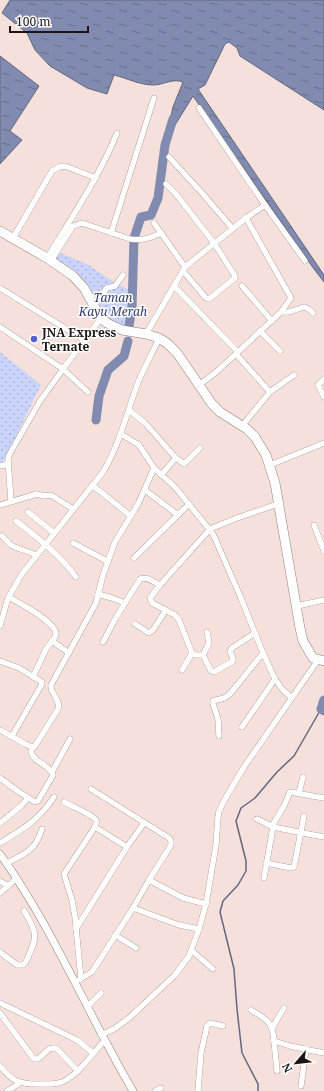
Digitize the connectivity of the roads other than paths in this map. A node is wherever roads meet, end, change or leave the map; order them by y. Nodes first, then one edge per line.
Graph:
1 (154, 98) dead end
2 (199, 108) dead end
3 (117, 133) dead end
4 (169, 157) dead end
5 (96, 178) junction
6 (166, 184) dead end
7 (265, 205) junction
8 (246, 218) junction
9 (154, 223) dead end
10 (233, 229) junction
11 (0, 231) edge
12 (110, 233) junction
13 (161, 233) junction
14 (13, 238) junction
15 (214, 244) junction
16 (49, 259) junction
17 (305, 261) dead end
18 (184, 269) junction
19 (123, 275) dead end
20 (174, 286) junction
21 (242, 286) dead end
22 (0, 288) edge
23 (94, 305) junction
24 (281, 312) junction
25 (313, 313) dead end
26 (101, 318) junction
27 (272, 321) junction
28 (0, 327) edge
29 (260, 332) junction
30 (146, 334) junction
31 (159, 338) junction
32 (84, 340) junction
33 (280, 351) dead end
34 (237, 353) junction
35 (63, 369) junction
36 (294, 375) dead end
37 (324, 379) edge
38 (199, 385) junction
39 (88, 392) dead end
40 (270, 392) junction
41 (324, 397) edge
42 (129, 410) junction
43 (242, 426) junction
44 (121, 434) junction
45 (324, 443) edge
46 (200, 448) dead end
47 (176, 458) junction
48 (270, 465) junction
49 (0, 466) edge
50 (9, 468) junction
51 (154, 468) junction
52 (161, 475) junction
53 (92, 485) junction
54 (145, 490) junction
55 (11, 502) junction
56 (190, 504) junction
57 (278, 504) junction
58 (0, 505) edge
59 (73, 509) junction
60 (28, 512) dead end
61 (178, 515) junction
62 (131, 516) junction
63 (16, 521) dead end
64 (314, 525) dead end
65 (210, 529) junction
66 (54, 533) junction
67 (2, 536) dead end
68 (73, 543) dead end
69 (45, 544) junction
70 (323, 549) edge
71 (37, 555) junction
72 (134, 558) dead end
73 (107, 561) junction
74 (76, 577) dead end
75 (160, 585) junction
76 (98, 594) junction
77 (9, 596) junction
78 (324, 600) edge
79 (125, 603) junction
80 (297, 606) junction
81 (166, 610) junction
82 (134, 624) dead end
83 (0, 626) edge
84 (207, 632) dead end
85 (255, 633) junction
86 (52, 641) junction
87 (103, 642) dead end
88 (192, 653) junction
89 (263, 653) junction
90 (69, 654) junction
91 (203, 655) junction
92 (0, 661) edge
93 (321, 661) edge
94 (182, 670) dead end
95 (33, 677) junction
96 (275, 679) junction
97 (292, 698) junction
98 (242, 727) dead end
99 (0, 730) edge
100 (12, 736) junction
101 (219, 736) dead end
102 (70, 739) dead end
103 (33, 747) junction
104 (52, 772) junction
105 (303, 777) dead end
106 (0, 778) edge
107 (91, 789) dead end
108 (299, 793) junction
109 (54, 797) dead end
110 (28, 798) junction
111 (324, 798) edge
112 (64, 802) dead end
113 (304, 816) dead end
114 (257, 819) dead end
115 (0, 823) edge
116 (144, 823) junction
117 (273, 826) junction
118 (95, 827) junction
119 (42, 829) dead end
120 (301, 832) junction
121 (324, 837) edge
122 (0, 843) edge
123 (127, 847) junction
124 (0, 854) edge
125 (6, 863) junction
126 (266, 863) junction
127 (17, 878) junction
128 (264, 878) dead end
129 (149, 880) junction
130 (0, 881) edge
131 (8, 886) junction
132 (0, 893) edge
133 (206, 904) junction
134 (133, 908) junction
135 (24, 911) dead end
136 (76, 929) junction
137 (200, 929) junction
138 (116, 935) junction
139 (136, 948) dead end
140 (192, 951) junction
141 (0, 952) edge
142 (214, 970) dead end
143 (78, 980) junction
144 (101, 993) dead end
145 (0, 1003) edge
146 (87, 1007) junction
147 (284, 1008) dead end
148 (251, 1010) dead end
149 (0, 1013) edge
150 (223, 1026) dead end
151 (272, 1028) junction
152 (102, 1038) junction
153 (274, 1041) junction
154 (306, 1049) junction
155 (93, 1053) junction
156 (324, 1053) edge
157 (0, 1066) edge
158 (78, 1071) junction
159 (277, 1071) dead end
160 (20, 1083) junction
161 (301, 1086) dead end
162 (161, 1088) dead end
163 (7, 1091) edge
164 (133, 1091) edge
165 (154, 1091) edge
166 (198, 1091) edge

1 - 12 street
2 - 7 street
3 - 5 street
4 - 10 street
5 - 14 street
5 - 16 street
6 - 15 street
7 - 8 street
7 - 17 street
8 - 10 street
8 - 24 street
9 - 13 street
10 - 15 street
11 - 14 highway
12 - 13 street
12 - 16 street
13 - 18 street
14 - 16 highway
15 - 18 street
15 - 18 street
16 - 23 highway
18 - 20 street
19 - 23 street
20 - 30 street
20 - 34 street
21 - 27 street
22 - 32 street
23 - 26 highway
24 - 25 street
24 - 27 street
26 - 30 highway
26 - 32 street
27 - 29 street
28 - 35 street
29 - 33 street
29 - 34 street
30 - 31 highway
31 - 38 highway
31 - 42 street
32 - 35 street
34 - 38 street
34 - 40 street
35 - 39 street
35 - 50 street
36 - 40 street
37 - 41 street
38 - 43 highway
40 - 43 street
42 - 44 street
42 - 47 street
43 - 48 highway
44 - 51 street
44 - 53 street
45 - 48 street
46 - 47 street
47 - 52 street
48 - 57 highway
49 - 50 street
50 - 55 street
51 - 52 street
51 - 54 street
52 - 56 street
53 - 59 street
53 - 62 street
54 - 61 street
54 - 62 street
55 - 58 street
55 - 59 street
56 - 61 street
56 - 65 street
57 - 65 street
57 - 80 highway
59 - 66 street
60 - 66 street
61 - 72 street
62 - 73 street
63 - 69 street
64 - 70 street
65 - 75 street
65 - 85 street
66 - 69 street
67 - 71 street
68 - 73 street
69 - 71 street
69 - 74 street
71 - 77 street
73 - 76 street
75 - 79 street
75 - 81 street
76 - 79 street
76 - 90 street
77 - 83 street
77 - 86 street
78 - 80 street
79 - 87 street
80 - 93 highway
81 - 82 street
81 - 88 street
84 - 91 street
85 - 89 street
85 - 91 street
86 - 90 street
86 - 95 street
88 - 91 street
88 - 94 street
89 - 96 street
89 - 101 street
90 - 103 street
92 - 95 street
93 - 97 street
95 - 100 street
96 - 97 street
96 - 98 street
97 - 133 street
99 - 100 street
100 - 103 street
102 - 104 street
103 - 104 street
104 - 110 street
105 - 108 street
106 - 110 street
107 - 116 street
108 - 111 street
108 - 117 street
109 - 122 street
110 - 115 street
112 - 118 street
113 - 120 street
114 - 117 street
116 - 123 street
116 - 129 street
117 - 120 street
117 - 126 street
118 - 123 street
118 - 136 street
119 - 125 street
120 - 121 street
120 - 126 street
123 - 136 street
124 - 125 street
125 - 127 street
126 - 128 street
127 - 131 street
127 - 143 street
129 - 133 street
129 - 134 street
130 - 131 street
131 - 132 street
133 - 137 street
134 - 137 street
134 - 138 street
135 - 141 street
136 - 143 street
137 - 140 street
138 - 139 street
138 - 143 street
140 - 142 street
140 - 152 street
143 - 146 street
144 - 146 street
145 - 155 street
146 - 152 street
147 - 151 street
148 - 151 street
149 - 158 street
150 - 166 street
151 - 153 street
152 - 155 street
152 - 164 street
153 - 154 street
153 - 159 street
154 - 156 street
154 - 161 street
155 - 158 street
157 - 160 street
158 - 160 street
160 - 163 street
162 - 165 street

